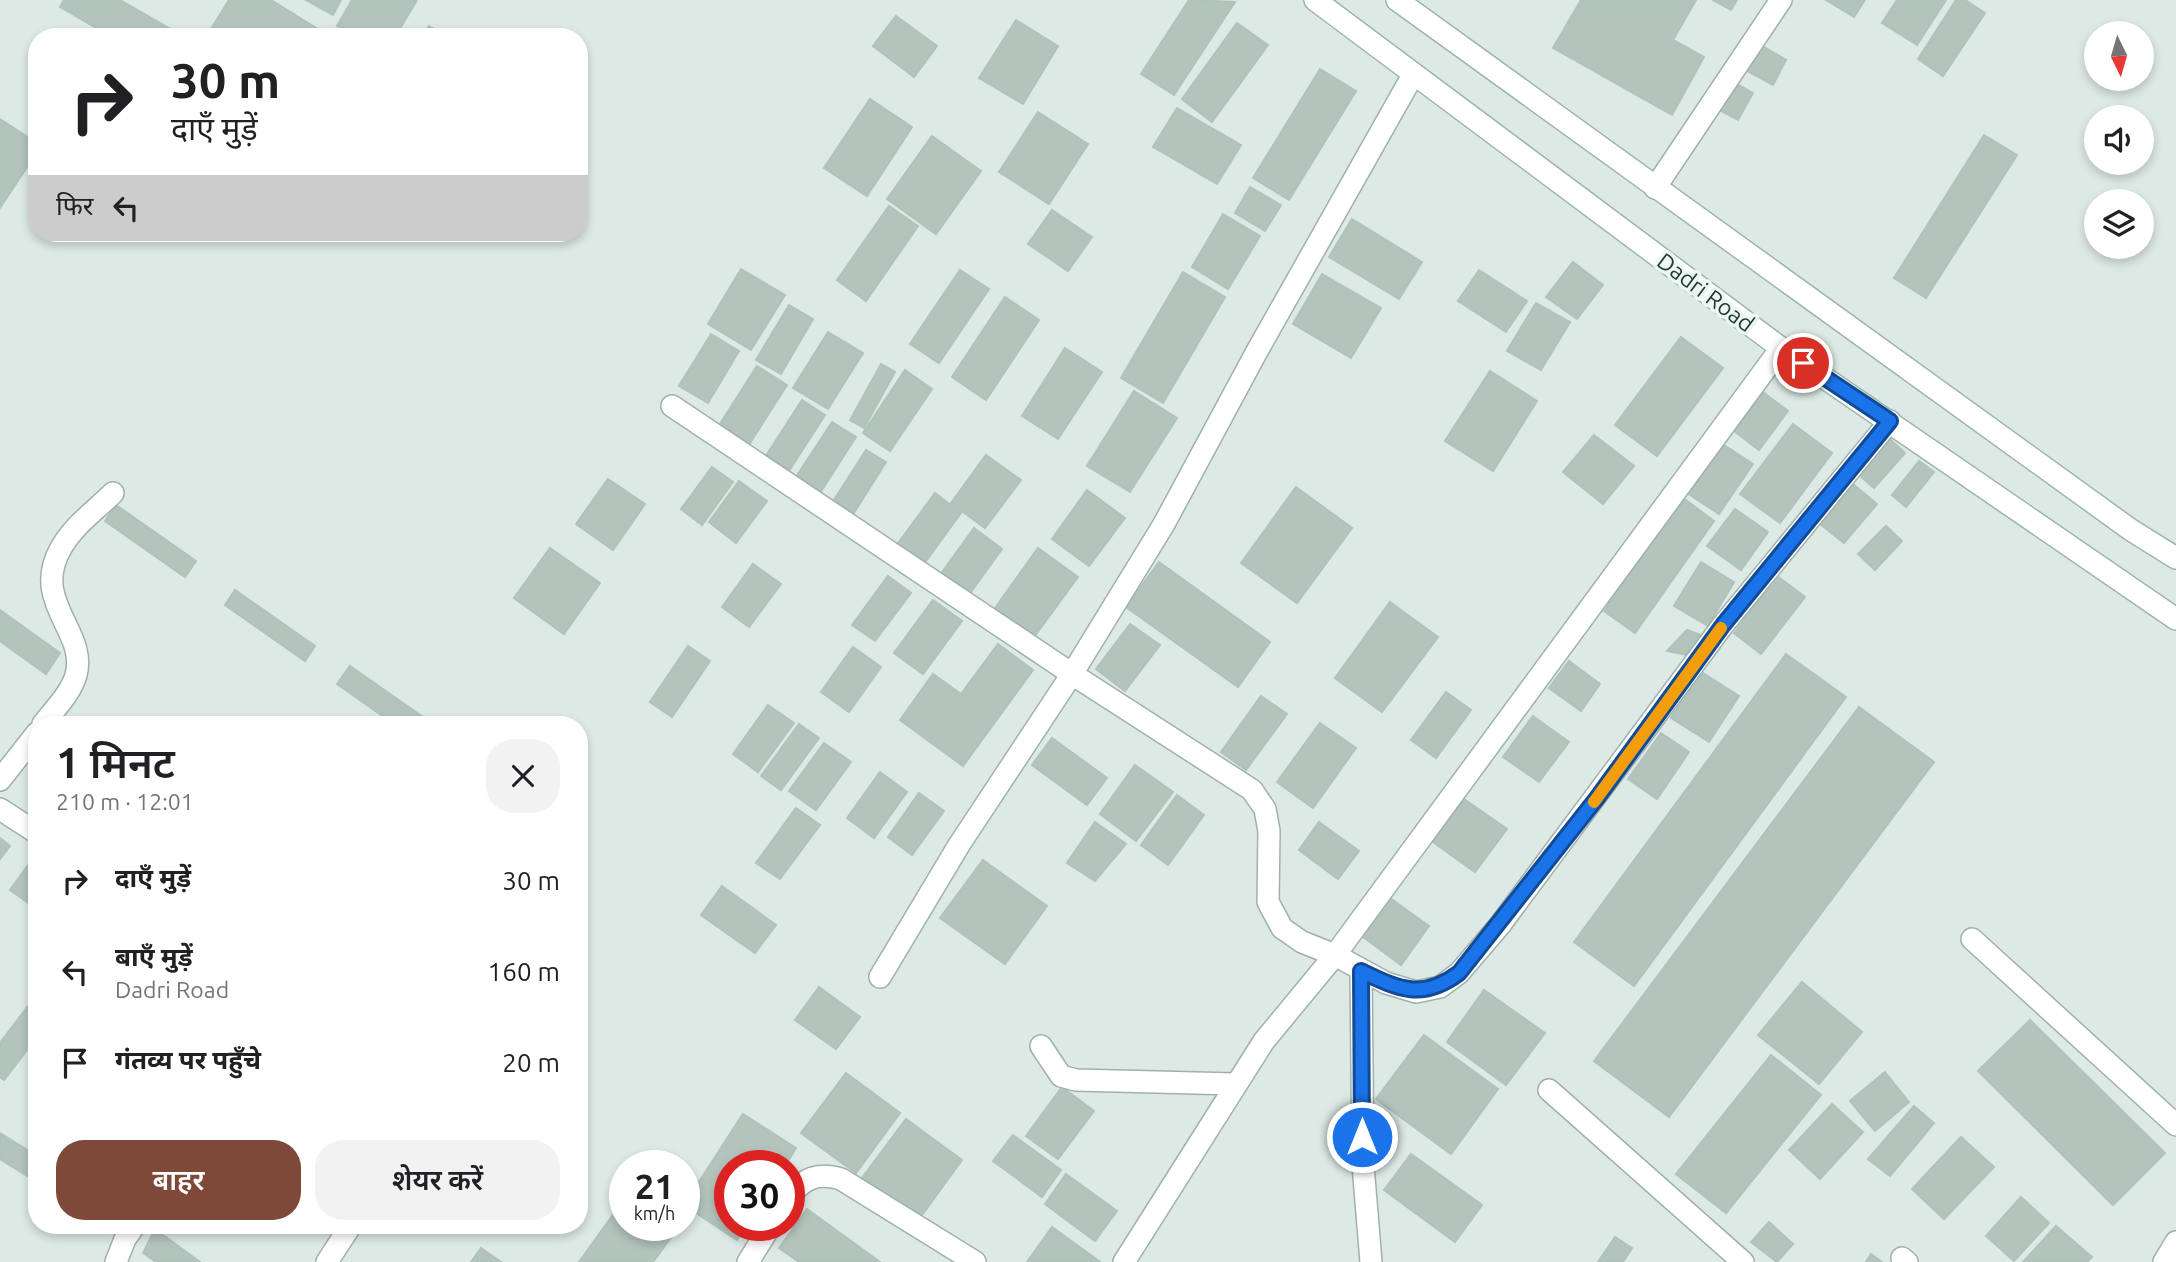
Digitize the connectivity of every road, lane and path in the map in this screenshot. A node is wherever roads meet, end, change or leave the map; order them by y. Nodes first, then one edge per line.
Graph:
1 (1315, 0) edge
2 (1397, 0) edge
3 (1781, 0) edge
4 (1413, 75) junction
5 (1656, 188) junction
6 (1782, 348) junction
7 (672, 405) dead end
8 (1890, 421) junction
9 (113, 493) dead end
10 (2176, 558) edge
11 (2176, 619) edge
12 (1072, 674) junction
13 (48, 716) edge
14 (28, 744) edge
15 (0, 780) edge
16 (0, 809) edge
17 (28, 827) edge
18 (1972, 939) dead end
19 (1335, 955) junction
20 (1361, 971) junction
21 (880, 977) dead end
22 (1041, 1046) dead end
23 (1236, 1084) junction
24 (1549, 1090) dead end
25 (2176, 1125) edge
26 (805, 1181) edge
27 (129, 1234) edge
28 (345, 1234) edge
29 (761, 1241) edge
30 (2176, 1242) edge
31 (1741, 1261) edge
32 (116, 1262) edge
33 (327, 1262) edge
34 (748, 1262) edge
35 (975, 1262) edge
36 (1124, 1262) edge
37 (1371, 1262) edge
38 (2164, 1262) edge

1 - 4 street, Dadri Road
2 - 5 street
3 - 5 street
4 - 6 street, Dadri Road
4 - 12 street
5 - 10 street
6 - 8 street, Dadri Road
6 - 19 street
7 - 12 street
8 - 11 street, Dadri Road
8 - 20 street
9 - 13 street
12 - 19 street
12 - 21 street
14 - 15 street
16 - 17 street
18 - 25 street
19 - 20 street
19 - 23 street
20 - 37 street
22 - 23 street
23 - 36 street
24 - 31 street
26 - 35 street
27 - 32 street
28 - 33 street
29 - 34 street
30 - 38 street

